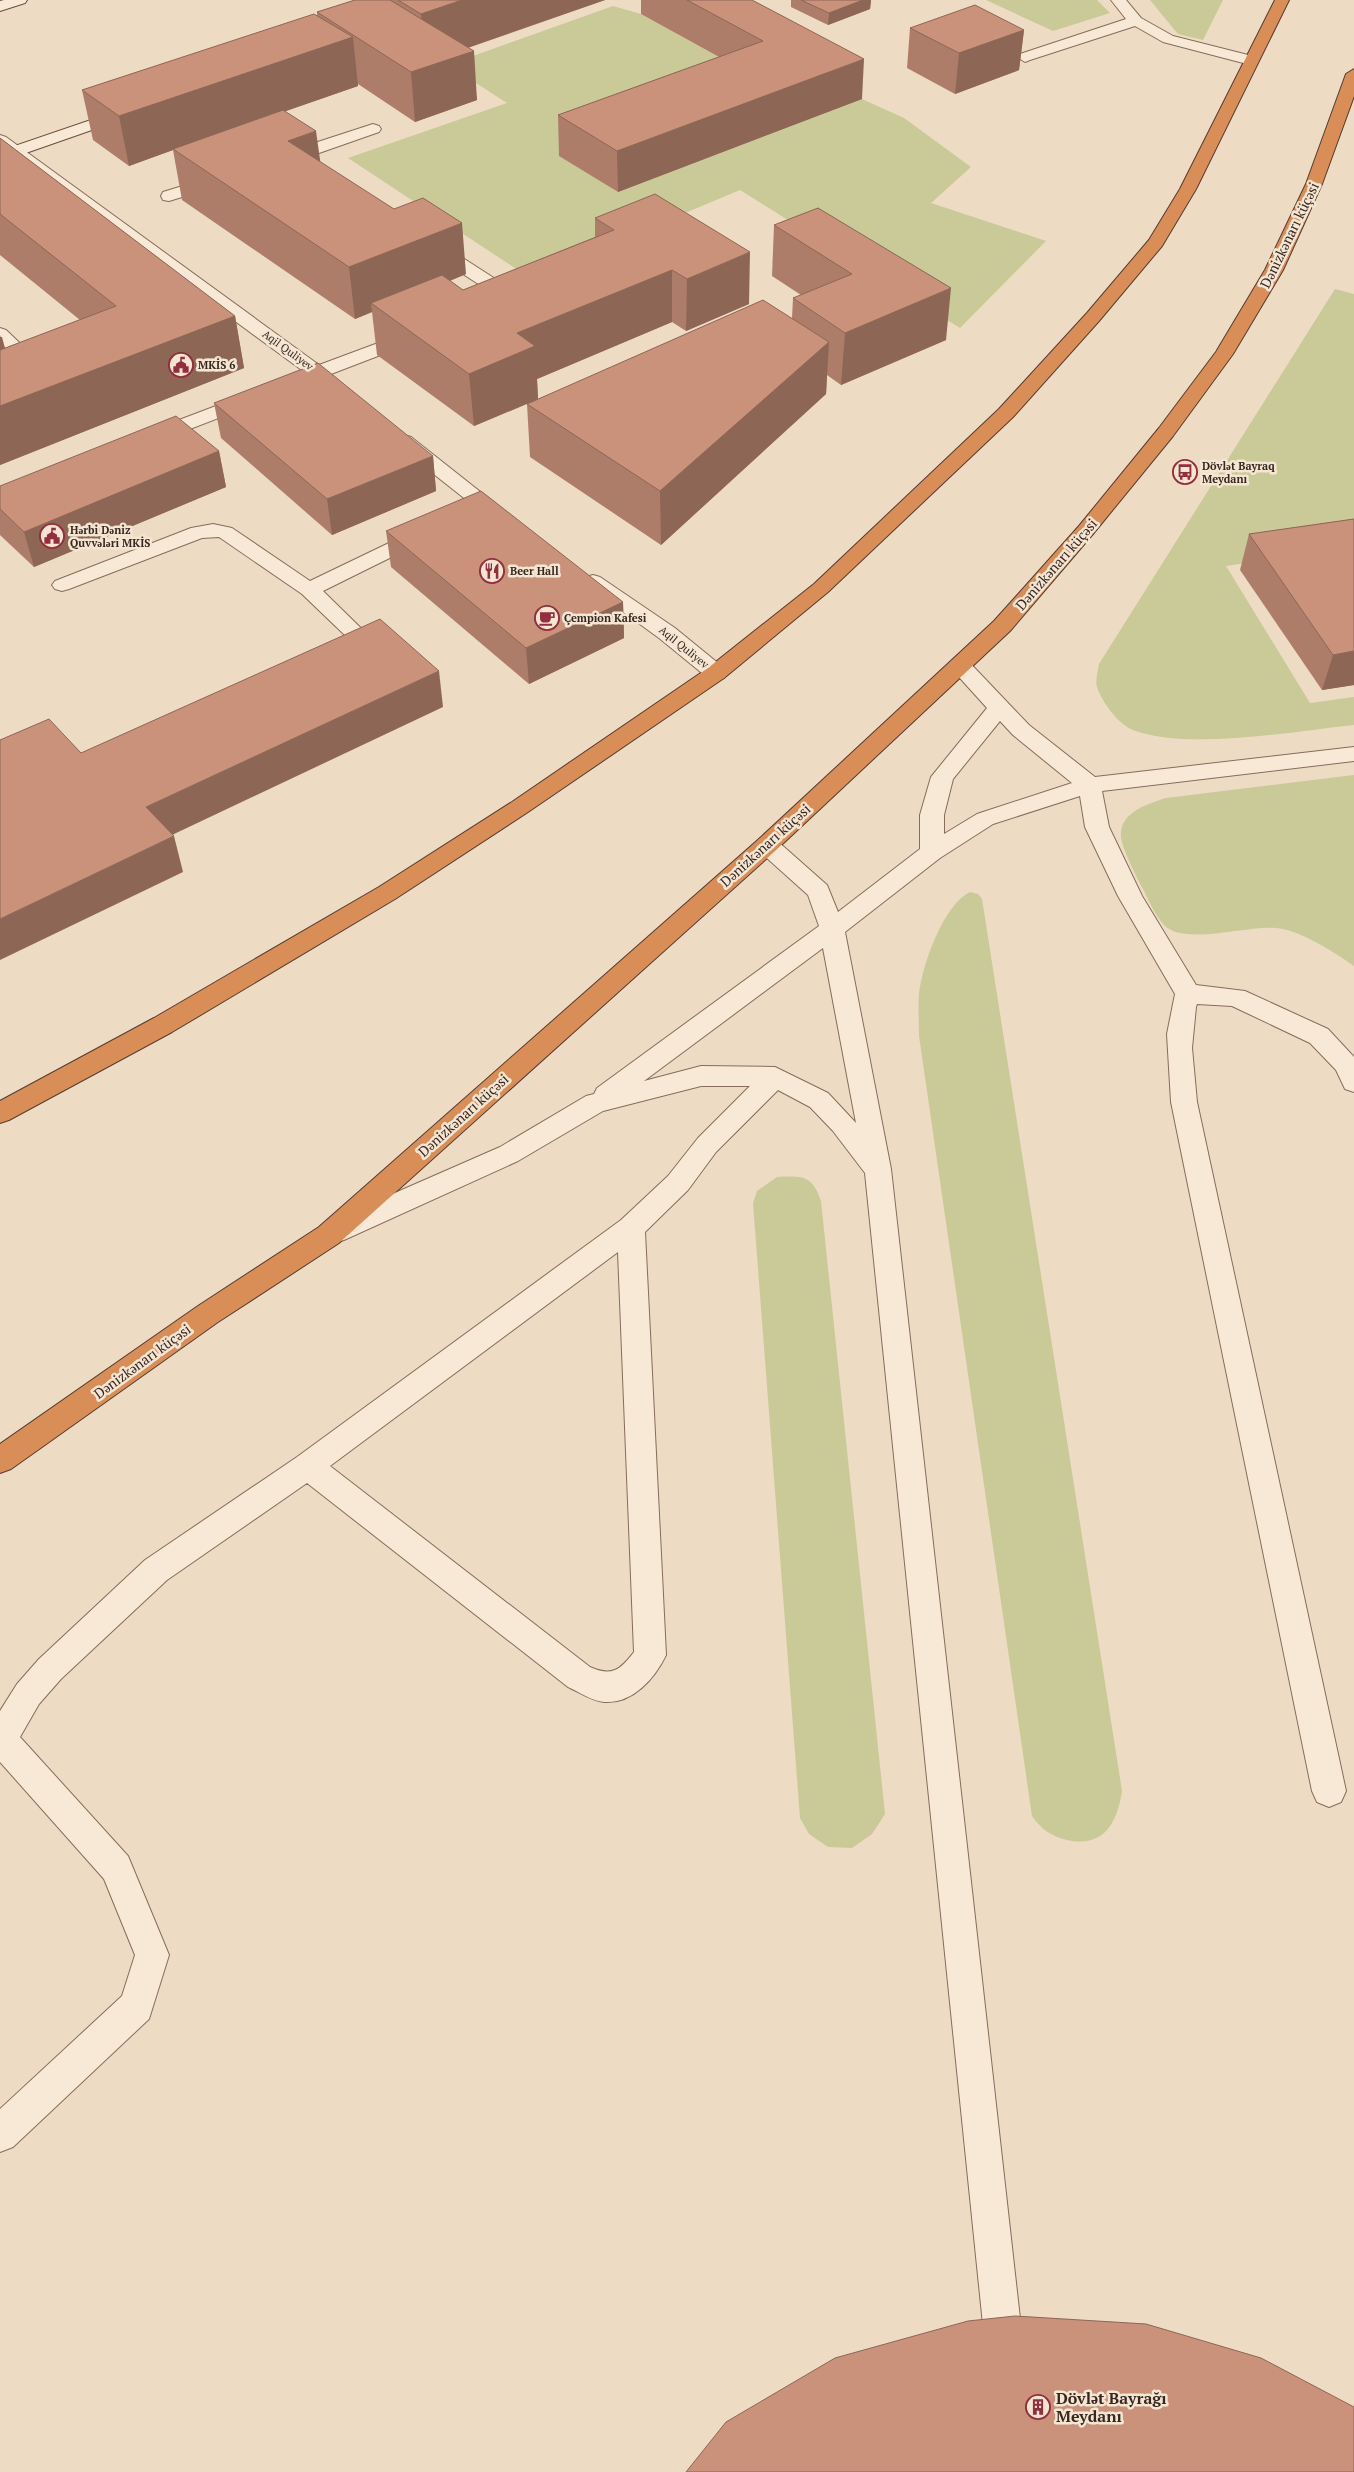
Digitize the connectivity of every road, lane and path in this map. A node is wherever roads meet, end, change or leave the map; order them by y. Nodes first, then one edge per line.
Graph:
1 (20, 0) edge
2 (1118, 0) edge
3 (1282, 0) edge
4 (0, 6) edge
5 (1136, 21) junction
6 (1025, 57) dead end
7 (1251, 60) junction
8 (1354, 74) edge
9 (136, 110) edge
10 (373, 129) dead end
11 (5, 150) edge
12 (293, 156) junction
13 (274, 162) edge
14 (309, 166) edge
15 (236, 174) edge
16 (169, 196) dead end
17 (425, 241) edge
18 (473, 314) edge
19 (427, 331) edge
20 (0, 334) edge
21 (318, 372) junction
22 (0, 393) edge
23 (348, 396) edge
24 (393, 432) edge
25 (136, 444) edge
26 (439, 526) edge
27 (514, 527) edge
28 (579, 571) edge
29 (62, 585) dead end
30 (309, 590) junction
31 (960, 666) junction
32 (332, 670) edge
33 (716, 673) junction
34 (1000, 707) junction
35 (1354, 754) edge
36 (1090, 785) junction
37 (767, 844) junction
38 (932, 852) junction
39 (832, 929) junction
40 (1188, 994) junction
41 (775, 1077) junction
42 (1354, 1082) edge
43 (595, 1103) junction
44 (0, 1113) edge
45 (878, 1169) junction
46 (631, 1228) junction
47 (329, 1235) junction
48 (0, 1460) edge
49 (308, 1466) junction
50 (1, 1741) edge
51 (1329, 1792) dead end
52 (0, 2134) edge
53 (1008, 2384) edge

1 - 4 street
2 - 5 street
3 - 7 highway
5 - 6 street
5 - 7 street
7 - 33 highway
8 - 31 highway, Dənizkənarı küçəsi
9 - 11 street
10 - 12 street
11 - 21 street, Aqil Quliyev
12 - 13 street
12 - 14 street
15 - 16 street
17 - 18 street
19 - 21 street
20 - 22 street
21 - 23 street, Aqil Quliyev
21 - 25 street
24 - 27 street
26 - 30 street
28 - 33 street, Aqil Quliyev
29 - 30 street
30 - 32 street
31 - 34 street
31 - 37 highway, Dənizkənarı küçəsi
33 - 44 highway
34 - 36 street
34 - 38 street
35 - 36 street
36 - 38 street
36 - 40 street
37 - 39 street
37 - 47 highway, Dənizkənarı küçəsi
38 - 39 street
39 - 43 street
39 - 45 street
40 - 42 street
40 - 51 street
41 - 43 street
41 - 45 street
41 - 46 street
43 - 47 street
45 - 53 street
46 - 49 street
46 - 49 street
47 - 48 highway, Dənizkənarı küçəsi
49 - 50 street
50 - 52 street

